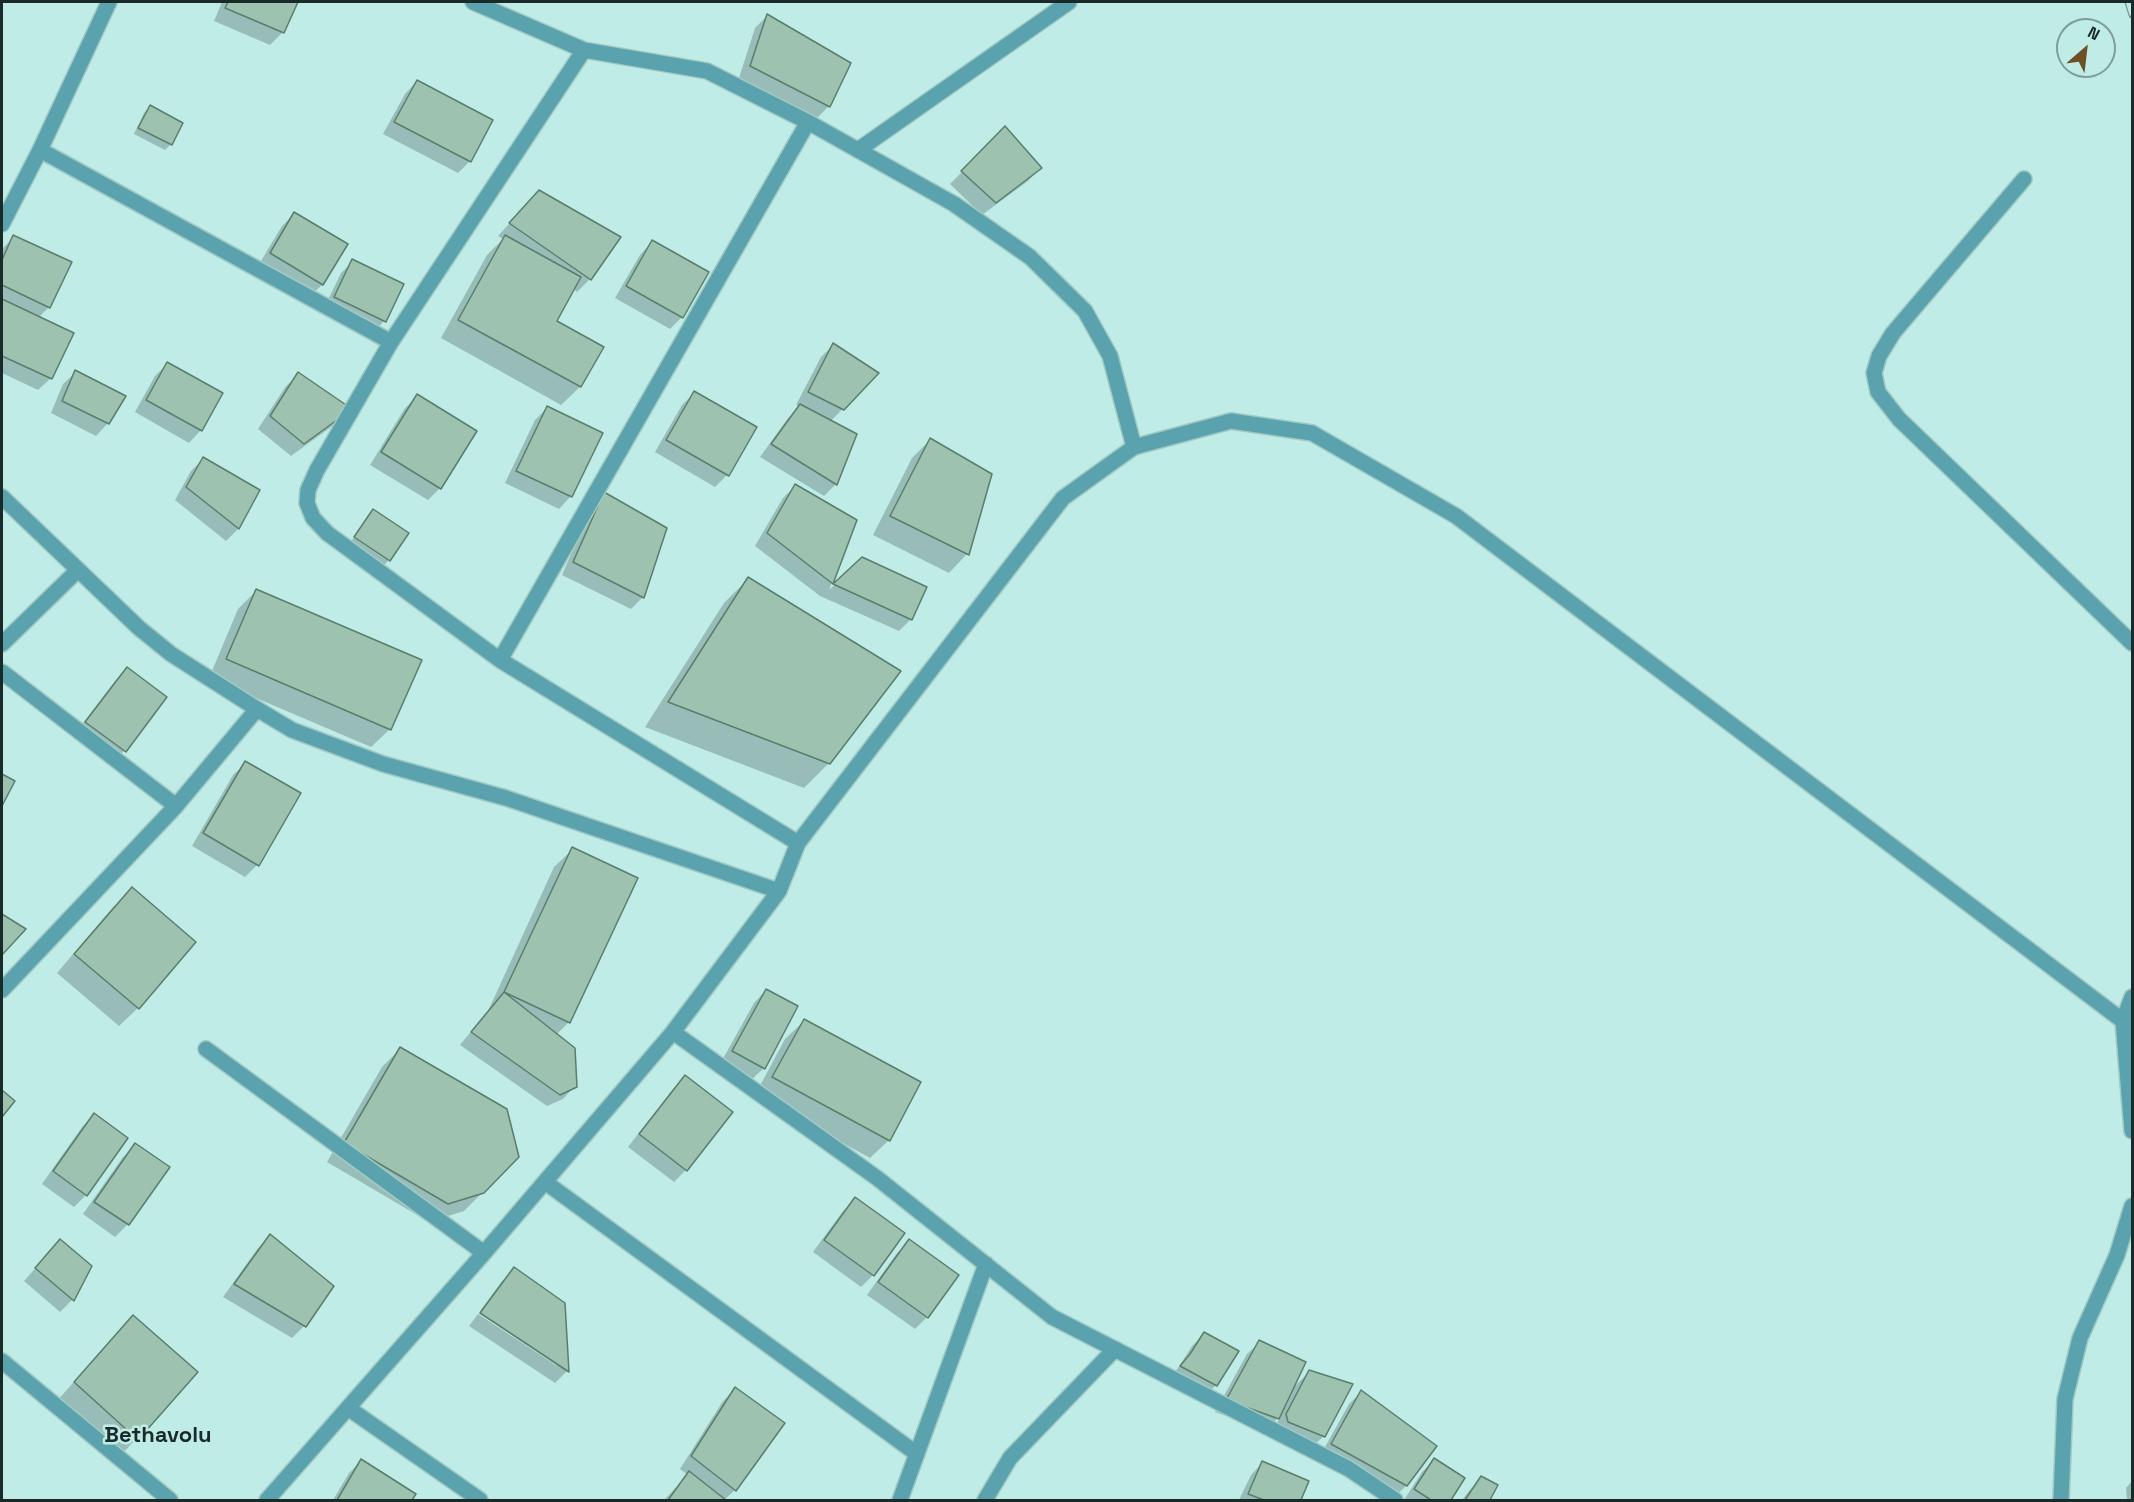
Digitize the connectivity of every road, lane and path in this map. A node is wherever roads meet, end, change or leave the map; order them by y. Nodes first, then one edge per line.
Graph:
1 (109, 2) edge
2 (473, 2) edge
3 (1069, 2) edge
4 (584, 50) junction
5 (808, 122) junction
6 (40, 150) junction
7 (858, 150) junction
8 (2024, 179) dead end
9 (2, 224) edge
10 (391, 342) junction
11 (1134, 447) junction
12 (2, 496) edge
13 (78, 570) junction
14 (2133, 643) edge
15 (2, 644) edge
16 (500, 660) junction
17 (2, 672) edge
18 (257, 709) junction
19 (176, 806) junction
20 (798, 843) junction
21 (780, 891) junction
22 (2, 990) edge
23 (2133, 998) edge
24 (2128, 1022) edge
25 (673, 1032) junction
26 (206, 1049) dead end
27 (2133, 1131) edge
28 (545, 1182) junction
29 (2133, 1206) edge
30 (484, 1253) junction
31 (986, 1264) junction
32 (1114, 1349) junction
33 (2, 1361) edge
34 (348, 1408) junction
35 (917, 1454) junction
36 (170, 1500) edge
37 (267, 1500) edge
38 (480, 1500) edge
39 (900, 1500) edge
40 (985, 1500) edge
41 (1395, 1500) edge
42 (2061, 1500) edge

1 - 6 street
2 - 4 street
3 - 7 street
4 - 5 street
4 - 10 street
5 - 7 street
5 - 16 street
6 - 9 street
6 - 10 street
7 - 11 street
8 - 14 street
10 - 16 street
11 - 20 street
11 - 24 street
12 - 13 street
13 - 15 street
13 - 18 street
16 - 20 street
17 - 19 street
18 - 19 street
18 - 21 street
19 - 22 street
20 - 21 street
21 - 25 street
23 - 24 street
24 - 27 street
25 - 28 street
25 - 31 street
26 - 30 street
28 - 30 street
28 - 35 street
29 - 42 street
30 - 34 street
31 - 32 street
31 - 35 street
32 - 40 street
32 - 41 street
33 - 36 street
34 - 37 street
34 - 38 street
35 - 39 street

